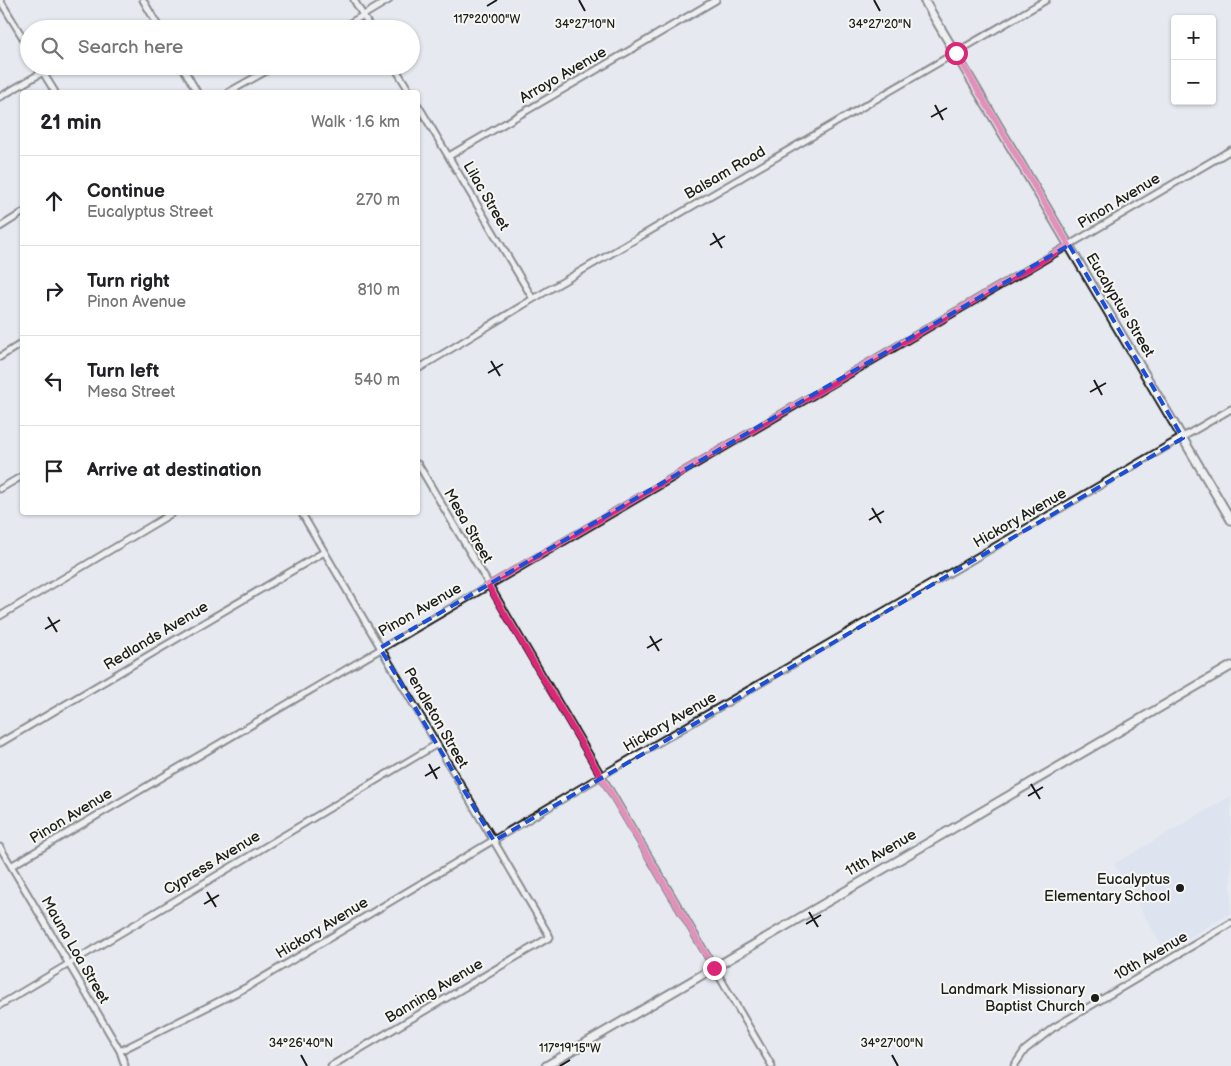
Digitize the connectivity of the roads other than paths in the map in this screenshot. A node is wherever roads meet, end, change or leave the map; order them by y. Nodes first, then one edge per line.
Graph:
1 (0, 0) edge
2 (143, 0) edge
3 (354, 0) edge
4 (389, 0) edge
5 (716, 0) edge
6 (924, 0) edge
7 (1046, 0) edge
8 (363, 16) junction
9 (155, 20) edge
10 (356, 20) edge
11 (365, 20) edge
12 (20, 33) edge
13 (956, 53) junction
14 (38, 75) edge
15 (45, 75) edge
16 (187, 75) edge
17 (259, 75) edge
18 (400, 75) edge
19 (54, 90) edge
20 (196, 90) edge
21 (233, 90) edge
22 (409, 90) edge
23 (0, 97) edge
24 (420, 108) edge
25 (1231, 150) edge
26 (448, 156) junction
27 (20, 214) edge
28 (0, 226) edge
29 (1069, 245) junction
30 (533, 299) junction
31 (20, 344) edge
32 (0, 357) edge
33 (420, 368) edge
34 (1231, 409) edge
35 (1183, 438) junction
36 (420, 467) edge
37 (20, 477) edge
38 (0, 489) edge
39 (169, 515) edge
40 (303, 515) edge
41 (1231, 520) edge
42 (324, 552) junction
43 (488, 585) junction
44 (0, 616) edge
45 (380, 648) junction
46 (1231, 666) edge
47 (0, 743) edge
48 (437, 744) junction
49 (601, 776) junction
50 (494, 841) junction
51 (0, 847) edge
52 (11, 866) junction
53 (1231, 923) edge
54 (550, 937) joint
55 (68, 963) junction
56 (714, 968) junction
57 (0, 1005) edge
58 (120, 1051) junction
59 (126, 1066) edge
60 (331, 1066) edge
61 (546, 1066) edge
62 (772, 1066) edge
63 (1014, 1066) edge

1 - 12 street
2 - 9 street
3 - 8 street
4 - 8 street
5 - 26 street, Arroyo Avenue
6 - 13 main road, Eucalyptus Street
7 - 13 street, Balsam Road
8 - 10 street
8 - 11 street
13 - 29 main road, Eucalyptus Street
13 - 30 street, Balsam Road
14 - 23 street
15 - 19 street
16 - 20 street
17 - 21 street
18 - 22 street
24 - 26 street, Lilac Street
25 - 29 street, Pinon Avenue
26 - 30 street, Lilac Street
27 - 28 street
29 - 35 main road, Eucalyptus Street
29 - 43 street, Pinon Avenue
30 - 33 street, Balsam Road
31 - 32 street
34 - 35 street, Hickory Avenue
35 - 41 main road, Eucalyptus Street
35 - 49 street, Hickory Avenue
36 - 43 street, Mesa Street
37 - 38 street
39 - 44 street
40 - 42 street, Pendleton Street
42 - 45 street, Pendleton Street
42 - 47 street, Redlands Avenue
43 - 45 street, Pinon Avenue
43 - 49 street, Mesa Street
45 - 48 street, Pendleton Street
45 - 52 street, Pinon Avenue
46 - 56 main road, 11th Avenue
48 - 50 street, Pendleton Street
48 - 55 street, Cypress Avenue
49 - 50 street, Hickory Avenue
49 - 56 street, Mesa Street
50 - 54 street, Pendleton Street
50 - 58 street, Hickory Avenue
51 - 52 street, Mauna Loa Street
52 - 55 street, Mauna Loa Street
53 - 63 street, 10th Avenue
54 - 60 street, Banning Avenue
55 - 57 street, Cypress Avenue
55 - 58 street, Mauna Loa Street
56 - 61 main road, 11th Avenue
56 - 62 street, Mesa Street
58 - 59 street, Mauna Loa Street

